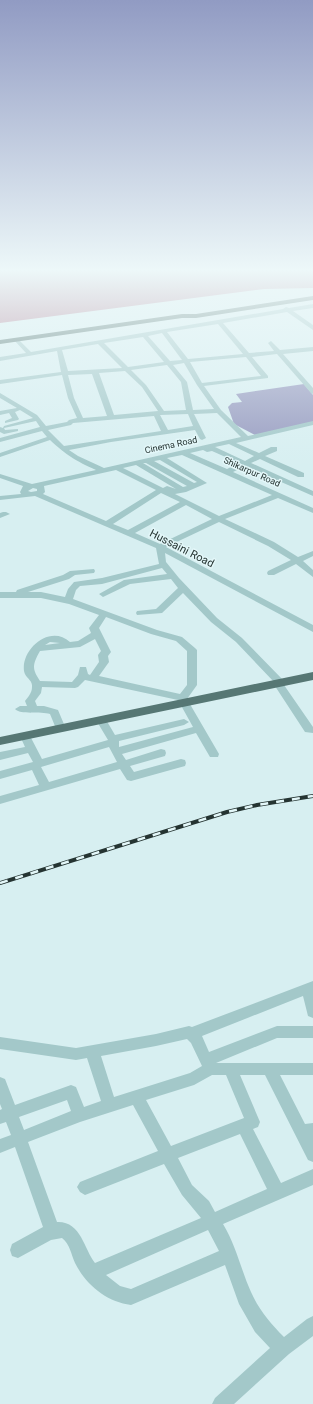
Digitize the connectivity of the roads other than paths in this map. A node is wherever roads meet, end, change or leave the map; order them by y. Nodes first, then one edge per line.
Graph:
1 (48, 336) edge
2 (135, 336) edge
3 (145, 336) edge
4 (166, 336) edge
5 (231, 336) edge
6 (17, 340) junction
7 (0, 342) edge
8 (99, 342) junction
9 (271, 343) dead end
10 (59, 349) junction
11 (313, 349) edge
12 (278, 352) junction
13 (30, 354) junction
14 (248, 355) junction
15 (0, 359) edge
16 (186, 361) junction
17 (168, 364) junction
18 (127, 369) junction
19 (66, 372) junction
20 (95, 372) junction
21 (0, 382) edge
22 (200, 385) junction
23 (313, 392) edge
24 (0, 395) edge
25 (23, 408) junction
26 (11, 411) junction
27 (219, 411) junction
28 (190, 412) junction
29 (0, 413) edge
30 (159, 413) junction
31 (111, 417) junction
32 (82, 420) junction
33 (313, 423) edge
34 (0, 424) edge
35 (41, 424) junction
36 (0, 428) edge
37 (197, 428) junction
38 (166, 433) junction
39 (50, 438) junction
40 (202, 438) dead end
41 (246, 438) junction
42 (0, 440) edge
43 (233, 444) dead end
44 (62, 449) junction
45 (274, 449) dead end
46 (185, 454) junction
47 (1, 455) dead end
48 (260, 456) junction
49 (161, 457) junction
50 (147, 460) junction
51 (136, 462) junction
52 (127, 464) junction
53 (245, 464) junction
54 (116, 467) junction
55 (103, 470) junction
56 (227, 472) junction
57 (0, 476) edge
58 (286, 482) junction
59 (193, 486) junction
60 (31, 489) junction
61 (161, 490) junction
62 (183, 490) junction
63 (268, 490) junction
64 (313, 494) edge
65 (280, 496) junction
66 (0, 497) edge
67 (186, 502) junction
68 (311, 508) edge
69 (219, 519) junction
70 (107, 524) junction
71 (128, 534) junction
72 (160, 548) junction
73 (313, 553) edge
74 (297, 561) junction
75 (164, 565) junction
76 (311, 570) edge
77 (91, 571) dead end
78 (271, 573) dead end
79 (172, 575) junction
80 (183, 588) junction
81 (19, 594) junction
82 (103, 594) dead end
83 (0, 595) edge
84 (68, 601) junction
85 (140, 613) dead end
86 (104, 614) junction
87 (313, 629) edge
88 (96, 635) junction
89 (86, 675) junction
90 (313, 676) edge
91 (280, 683) junction
92 (37, 684) junction
93 (185, 700) junction
94 (20, 709) dead end
95 (34, 709) junction
96 (101, 720) junction
97 (184, 722) dead end
98 (200, 728) junction
99 (61, 729) junction
100 (313, 730) edge
101 (26, 736) junction
102 (0, 741) edge
103 (114, 744) junction
104 (32, 749) junction
105 (161, 752) dead end
106 (214, 754) dead end
107 (0, 756) edge
108 (181, 763) dead end
109 (123, 764) junction
110 (37, 765) junction
111 (0, 775) edge
112 (45, 786) junction
113 (0, 800) edge
114 (311, 988) edge
115 (313, 1012) edge
116 (313, 1032) edge
117 (191, 1034) junction
118 (0, 1043) edge
119 (92, 1051) junction
120 (208, 1064) junction
121 (230, 1069) junction
122 (269, 1069) junction
123 (313, 1069) edge
124 (0, 1084) edge
125 (136, 1096) junction
126 (110, 1106) junction
127 (5, 1115) edge
128 (80, 1115) junction
129 (243, 1125) junction
130 (307, 1131) edge
131 (19, 1140) junction
132 (0, 1146) edge
133 (166, 1154) junction
134 (313, 1155) edge
135 (313, 1177) edge
136 (85, 1187) dead end
137 (277, 1192) junction
138 (211, 1220) junction
139 (53, 1232) junction
140 (18, 1250) dead end
141 (229, 1255) junction
142 (92, 1273) junction
143 (313, 1325) edge
144 (283, 1348) junction
145 (221, 1404) edge

1 - 6 main road
2 - 8 street
3 - 17 street
4 - 16 street
5 - 14 street
6 - 7 main road
6 - 13 street
8 - 10 street
8 - 18 street
9 - 12 street
10 - 13 street
10 - 19 street
11 - 12 street
12 - 14 street
12 - 23 street
13 - 15 street
14 - 16 street
14 - 22 street
16 - 17 street
16 - 22 street
17 - 18 street
17 - 28 street
18 - 20 street
18 - 30 street
19 - 20 street
19 - 21 street
19 - 32 street
20 - 31 street
22 - 27 street
24 - 25 street
25 - 26 street
25 - 35 street
26 - 29 street
26 - 34 street
27 - 28 street
27 - 41 street
28 - 30 street
28 - 37 street
30 - 31 street
30 - 38 street
31 - 32 street
32 - 35 street
33 - 41 street, Cinema Road
35 - 36 street
35 - 39 street
35 - 42 street
37 - 38 street
37 - 40 street
38 - 44 street
39 - 44 street
39 - 47 street
41 - 46 street, Cinema Road
43 - 48 street
44 - 55 street
45 - 48 street
46 - 49 street, Cinema Road
46 - 53 street
46 - 56 street, Shikarpur Road
48 - 53 street
48 - 58 street
49 - 50 street, Cinema Road
49 - 59 street
50 - 51 street, Cinema Road
50 - 59 street
51 - 52 street, Cinema Road
51 - 62 street
52 - 54 street, Cinema Road
52 - 62 street
53 - 56 street
53 - 58 street
54 - 55 street, Cinema Road
54 - 61 street
55 - 60 street, Cinema Road
56 - 63 street, Shikarpur Road
57 - 60 street, Hussaini Road
58 - 63 street
58 - 64 street
59 - 62 street
60 - 66 street, Cinema Road
60 - 70 street, Hussaini Road
61 - 67 street
61 - 70 street
63 - 65 street, Shikarpur Road
65 - 68 street, Shikarpur Road
65 - 69 street
67 - 69 street
67 - 71 street
69 - 72 street
69 - 74 street
70 - 71 street, Hussaini Road
71 - 72 street, Hussaini Road
72 - 75 street
72 - 87 street, Hussaini Road
73 - 74 street
74 - 76 street
74 - 78 street
75 - 79 street
75 - 84 street
77 - 81 street
79 - 80 street
79 - 82 street
80 - 85 street
80 - 91 street
81 - 83 street
81 - 84 street
84 - 86 street
86 - 88 street
86 - 93 street
88 - 89 street
88 - 92 street
89 - 92 street
89 - 93 street
90 - 91 main road
91 - 93 main road
91 - 100 street
92 - 95 street
93 - 96 main road
93 - 98 street
94 - 95 street
95 - 99 street
96 - 99 main road
96 - 103 street
97 - 103 street
98 - 103 street
98 - 106 street
99 - 101 main road
101 - 102 main road
101 - 104 street
103 - 109 street
103 - 110 street
104 - 107 street
104 - 110 street
105 - 109 street
108 - 109 street
109 - 112 street
110 - 111 street
110 - 112 street
112 - 113 street
114 - 115 street
114 - 117 street
116 - 120 street
117 - 119 street
117 - 120 street
118 - 119 street
119 - 126 street
120 - 121 street
120 - 125 street
121 - 122 street
121 - 129 street
122 - 123 street
122 - 130 street
124 - 127 street
125 - 126 street
125 - 133 street
126 - 128 street
127 - 128 street
127 - 131 street
128 - 131 street
129 - 133 street
129 - 137 street
130 - 134 street
131 - 132 street
131 - 139 street
133 - 136 street
133 - 138 street
135 - 137 street
137 - 138 street
138 - 141 street
138 - 142 street
139 - 140 street
139 - 142 street
141 - 142 street
141 - 144 street
143 - 144 street
144 - 145 street

